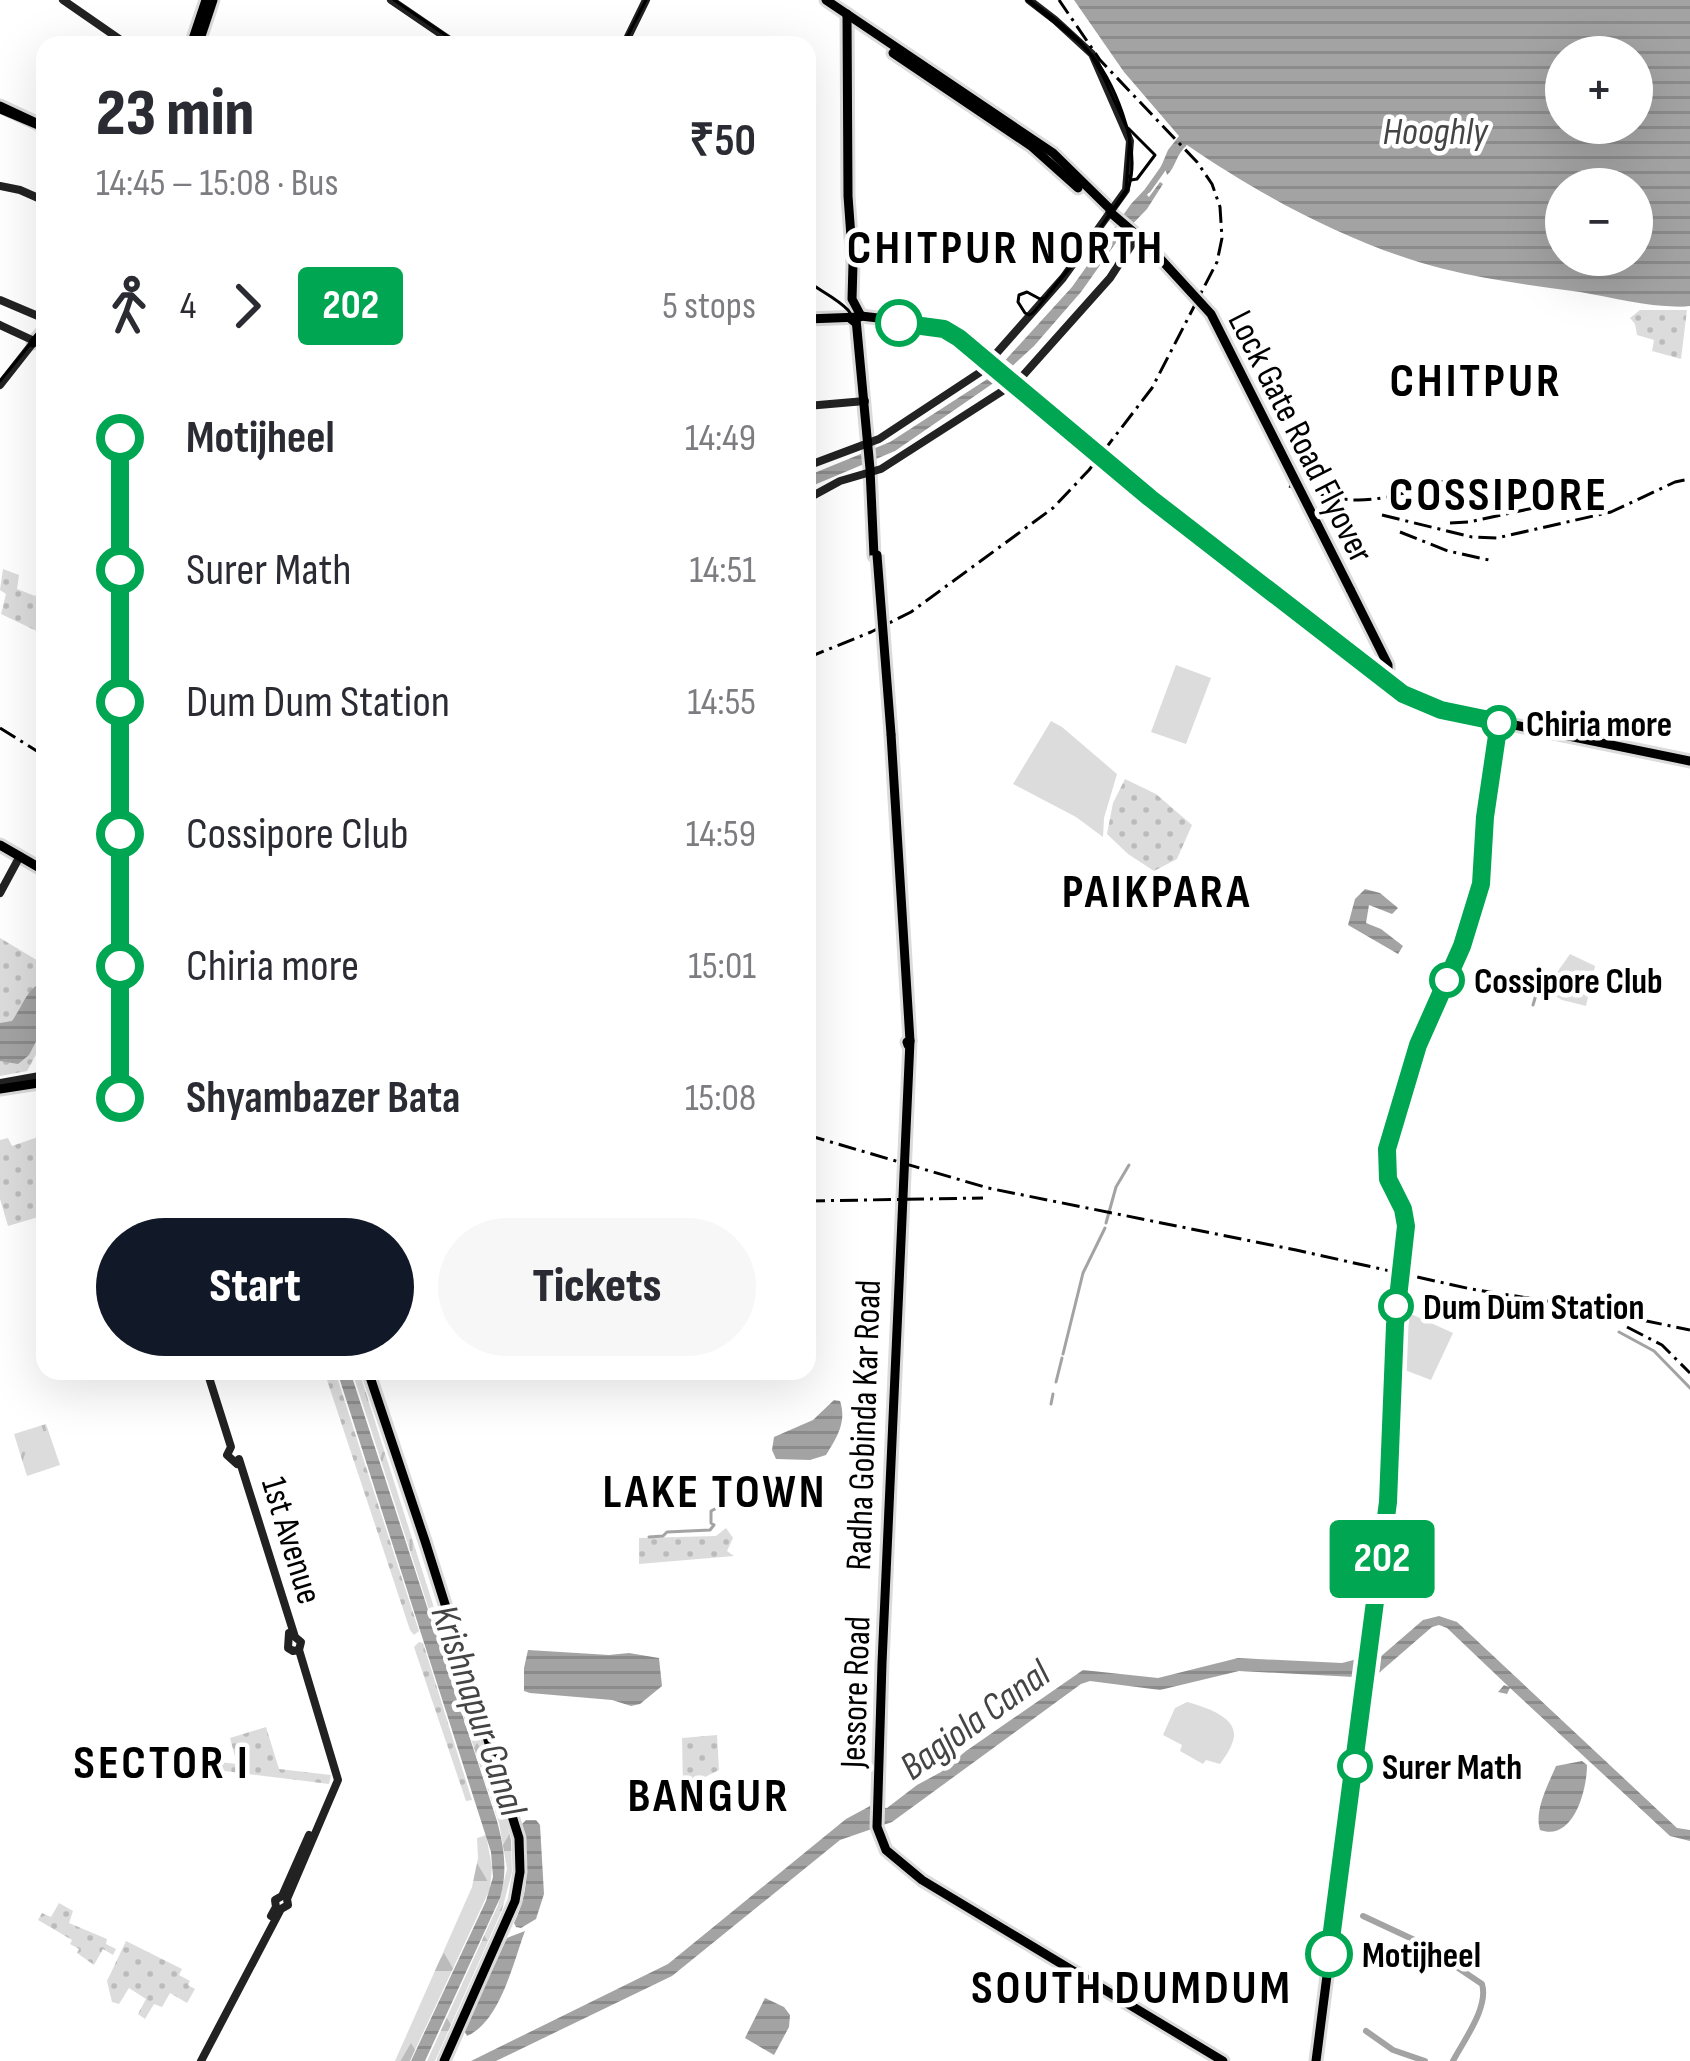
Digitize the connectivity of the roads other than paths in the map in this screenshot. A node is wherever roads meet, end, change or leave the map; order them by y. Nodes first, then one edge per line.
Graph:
1 (63, 0) edge
2 (209, 0) edge
3 (391, 0) edge
4 (646, 0) edge
5 (817, 0) edge
6 (826, 0) edge
7 (1028, 0) edge
8 (845, 16) junction
9 (115, 36) edge
10 (198, 36) edge
11 (445, 36) edge
12 (628, 36) edge
13 (0, 109) edge
14 (36, 125) edge
15 (0, 186) edge
16 (36, 197) edge
17 (1114, 215) junction
18 (1139, 237) junction
19 (0, 300) edge
20 (36, 315) edge
21 (857, 316) junction
22 (816, 317) edge
23 (0, 325) edge
24 (36, 343) edge
25 (36, 348) edge
26 (995, 363) junction
27 (1015, 380) junction
28 (0, 385) edge
29 (866, 401) junction
30 (816, 405) edge
31 (869, 445) junction
32 (816, 463) edge
33 (871, 471) junction
34 (816, 494) edge
35 (1240, 565) junction
36 (1389, 677) junction
37 (1500, 719) junction
38 (1690, 759) edge
39 (0, 849) edge
40 (19, 859) junction
41 (36, 869) edge
42 (0, 893) edge
43 (909, 1043) junction
44 (36, 1082) edge
45 (4, 1087) edge
46 (898, 1239) junction
47 (1404, 1258) tunnel mouth
48 (1402, 1290) tunnel mouth
49 (212, 1380) edge
50 (368, 1380) edge
51 (417, 1525) junction
52 (492, 1764) junction
53 (198, 2061) edge
54 (442, 2061) edge
55 (1218, 2061) edge
56 (1316, 2061) edge

1 - 9 main road
2 - 10 main road
3 - 11 main road
4 - 12 main road
5 - 8 main road
6 - 8 main road
7 - 17 main road
8 - 17 main road
8 - 17 main road
8 - 21 main road
13 - 14 main road
15 - 16 main road
17 - 18 main road, Lock Gate Road Flyover
17 - 26 main road
18 - 27 main road
18 - 36 main road, Lock Gate Road Flyover, bridge
19 - 20 main road
21 - 22 main road
21 - 26 main road
21 - 29 main road
23 - 24 main road
25 - 28 main road
26 - 27 main road
26 - 31 main road
27 - 33 main road
27 - 35 main road, bridge
27 - 35 main road, bridge
29 - 30 main road
29 - 31 main road
31 - 32 main road
31 - 33 main road
33 - 34 main road
33 - 43 main road, bridge
35 - 36 main road
36 - 37 main road
37 - 38 main road
37 - 47 main road
39 - 40 main road
40 - 41 main road
40 - 42 main road
43 - 46 main road, Radha Gobinda Kar Road
43 - 46 main road, Jessore Road
44 - 45 main road
46 - 55 main road, Jessore Road
48 - 56 main road
49 - 53 main road, 1st Avenue
50 - 51 main road
51 - 52 main road
51 - 52 main road
52 - 54 main road
52 - 54 main road

